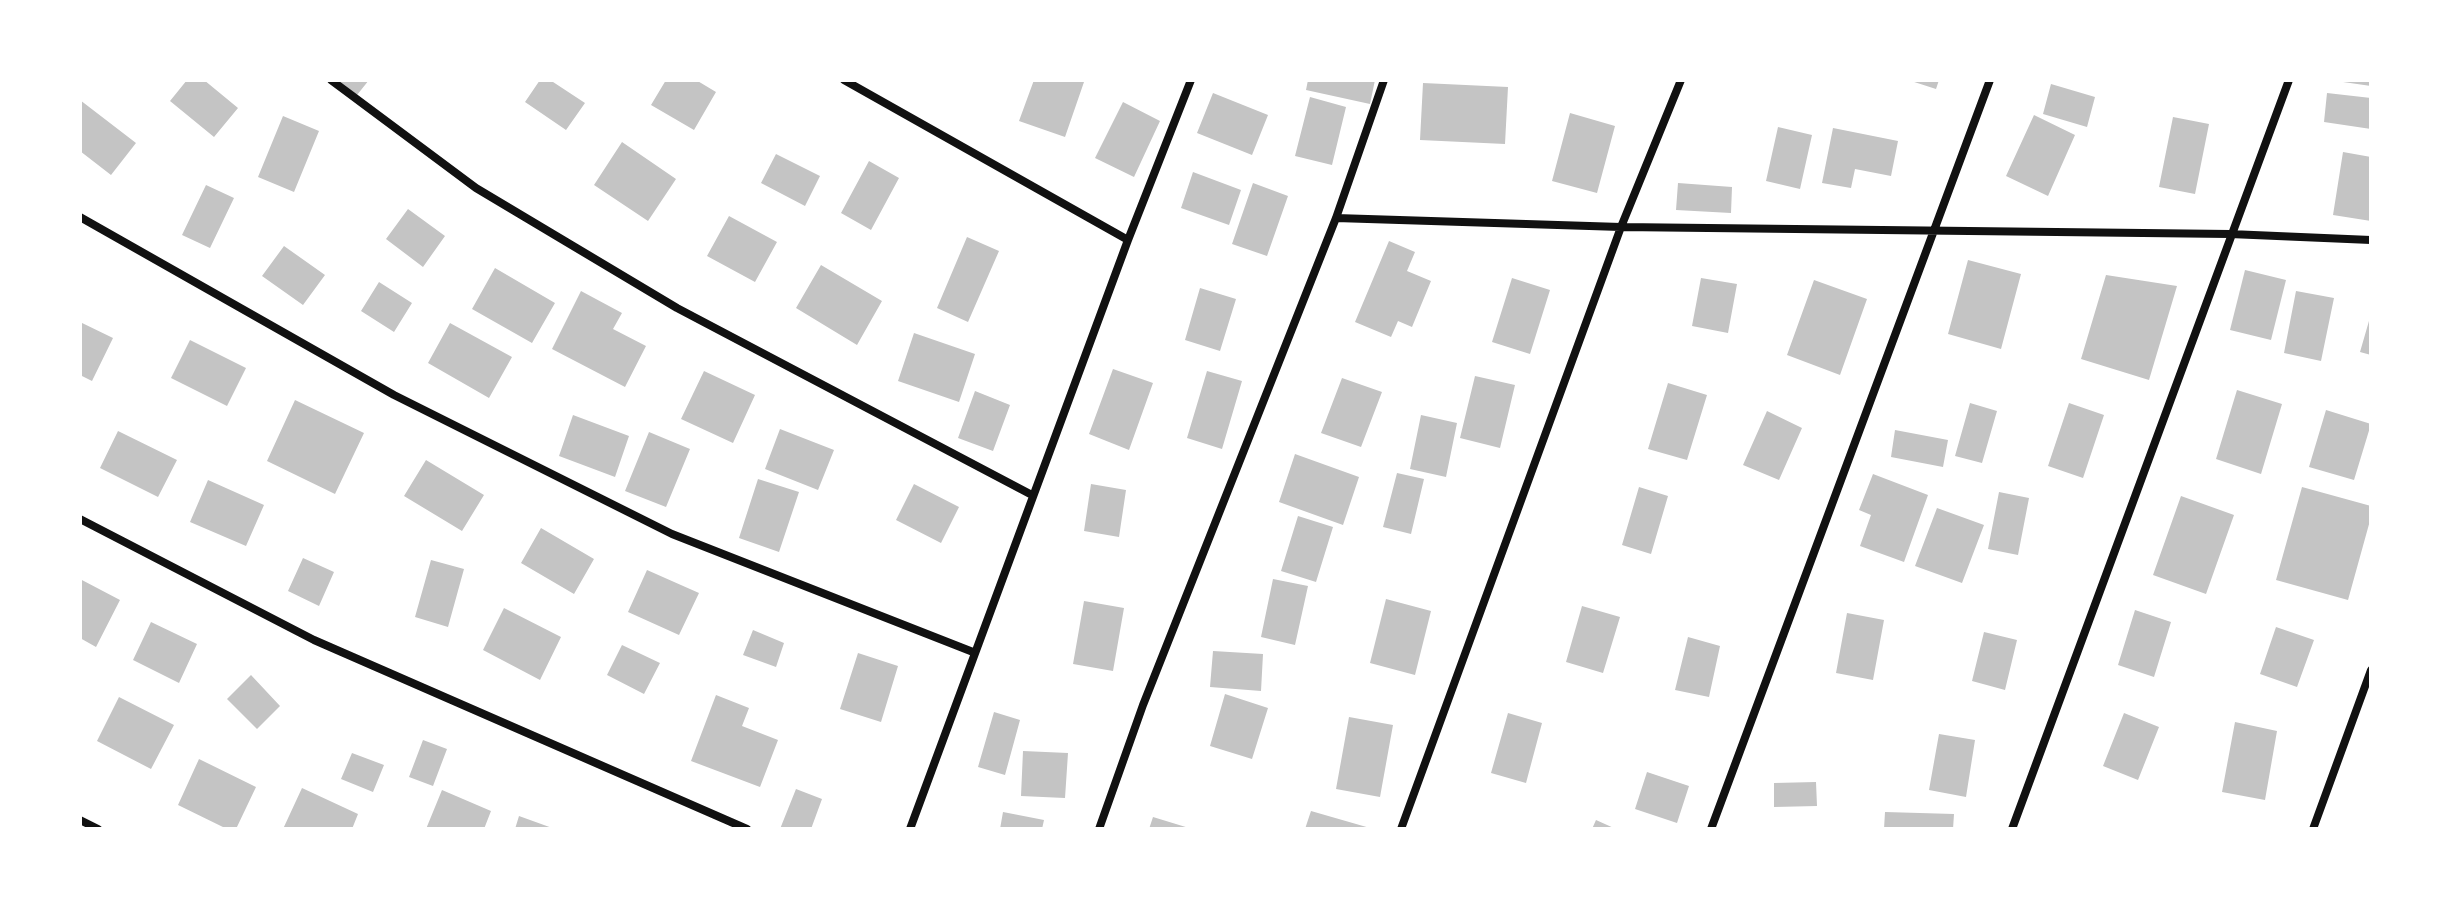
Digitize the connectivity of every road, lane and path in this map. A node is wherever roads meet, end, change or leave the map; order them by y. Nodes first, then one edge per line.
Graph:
1 (331, 80) edge
2 (844, 80) edge
3 (1191, 80) edge
4 (1384, 80) edge
5 (1681, 80) edge
6 (1990, 80) edge
7 (2289, 80) edge
8 (80, 217) edge
9 (1336, 218) junction
10 (1621, 227) junction
11 (1934, 230) junction
12 (2230, 234) junction
13 (1128, 240) junction
14 (2371, 240) edge
15 (1032, 495) junction
16 (80, 519) edge
17 (973, 652) junction
18 (2371, 670) edge
19 (80, 820) edge
20 (98, 829) edge
21 (747, 829) edge
22 (910, 829) edge
23 (1099, 829) edge
24 (1401, 829) edge
25 (1711, 829) edge
26 (2012, 829) edge
27 (2313, 829) edge

1 - 15 street
2 - 13 street
3 - 13 street
4 - 9 street
5 - 10 street
6 - 11 street
7 - 12 street
8 - 17 street
9 - 10 street
9 - 23 street
10 - 11 street
10 - 24 street
11 - 12 street
11 - 25 street
12 - 14 street
12 - 26 street
13 - 15 street
15 - 17 street
16 - 21 street
17 - 22 street
18 - 27 street
19 - 20 street

